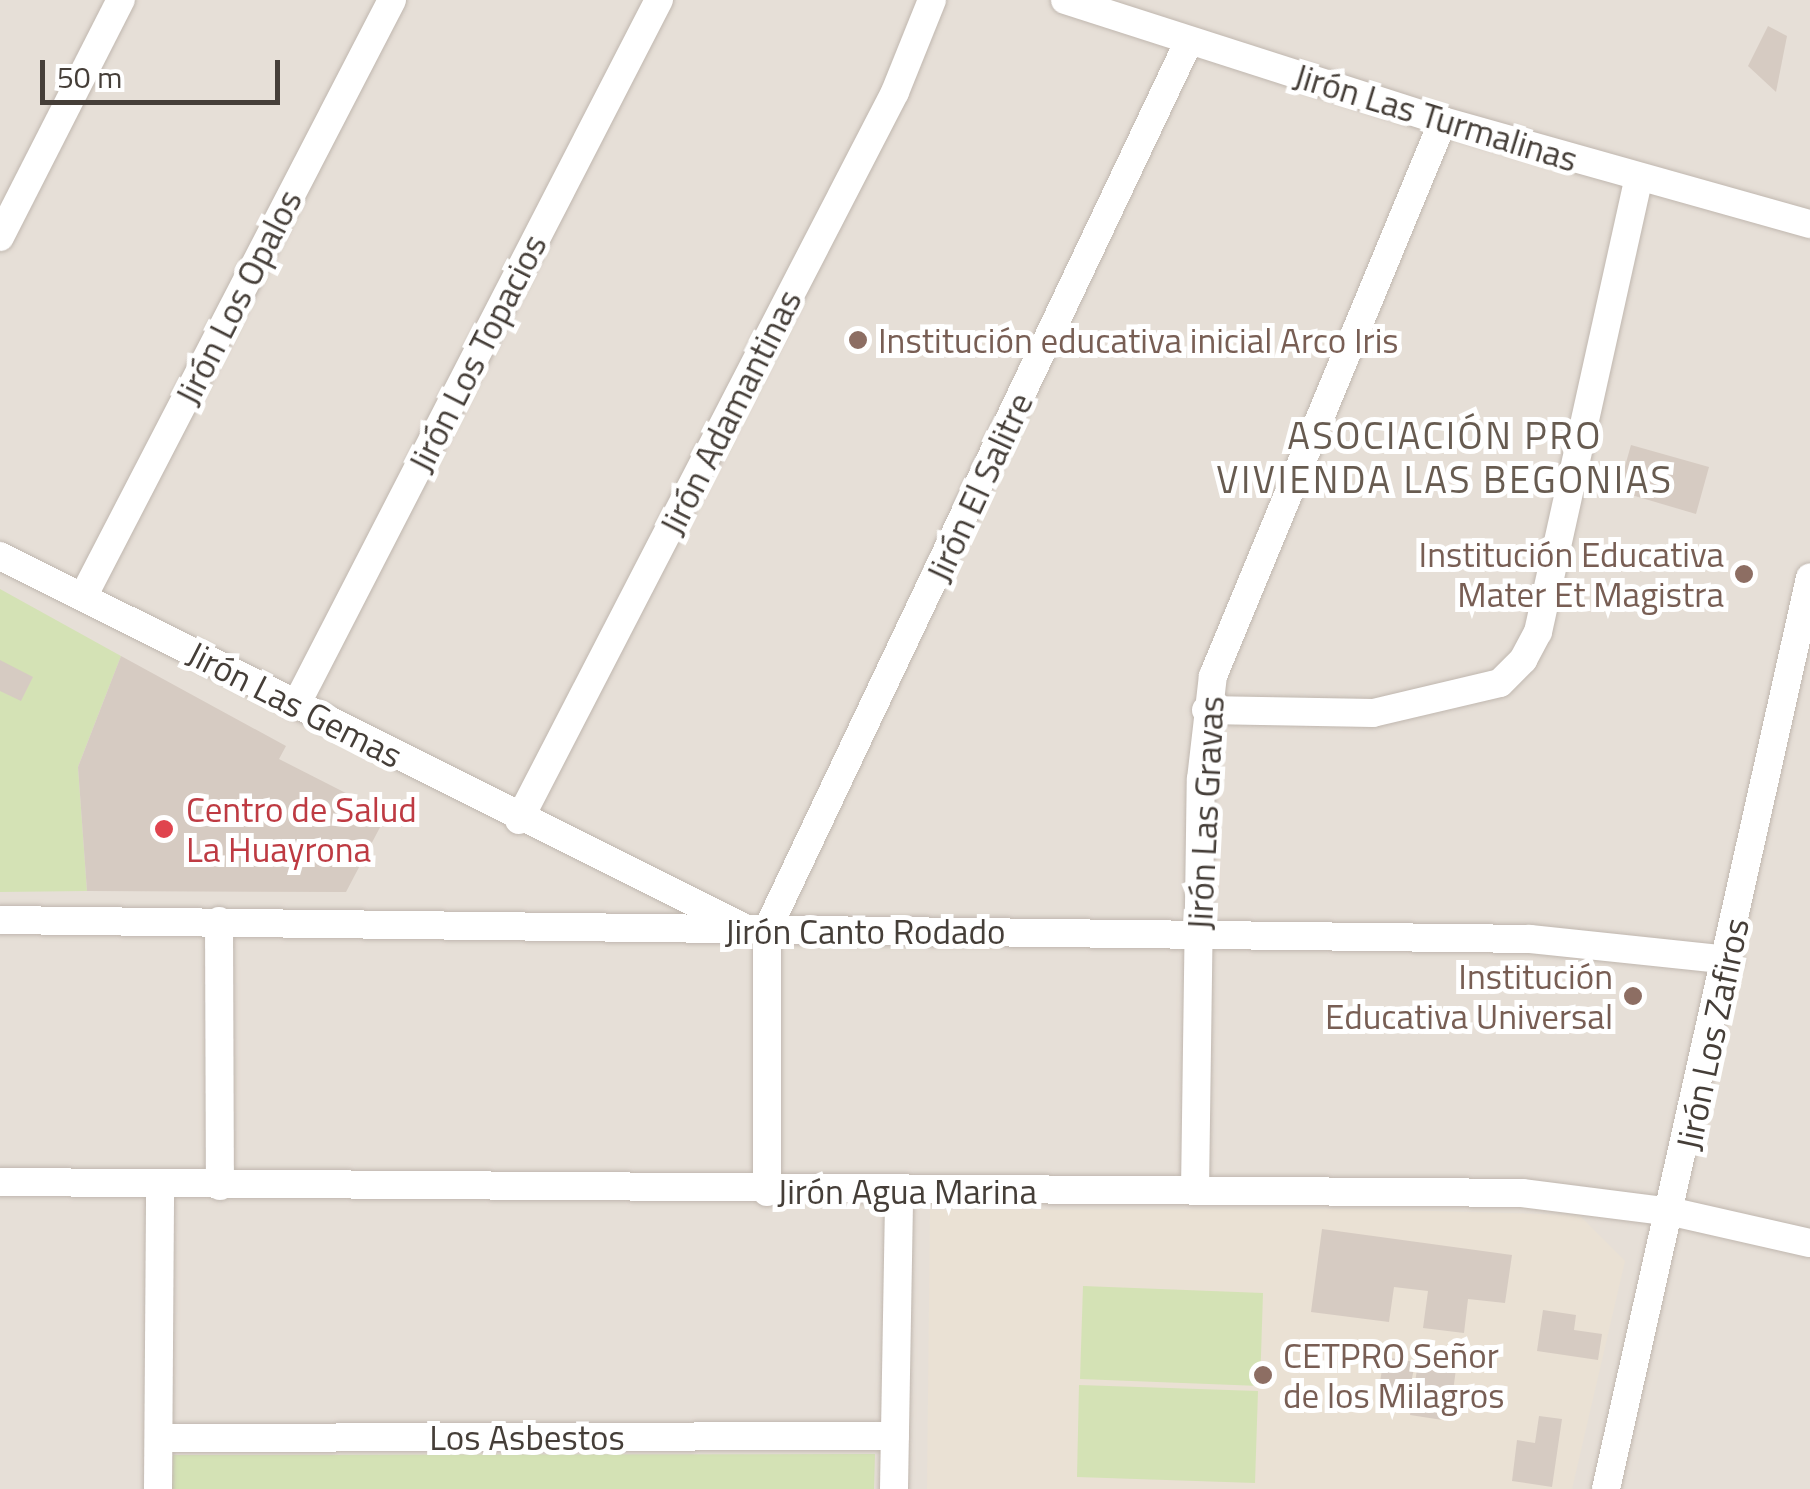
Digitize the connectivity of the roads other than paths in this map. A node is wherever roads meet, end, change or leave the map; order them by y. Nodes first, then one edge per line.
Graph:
1 (121, 0) edge
2 (392, 0) edge
3 (659, 0) edge
4 (932, 0) edge
5 (1065, 0) edge
6 (1188, 43) junction
7 (1443, 120) junction
8 (1639, 177) junction
9 (1810, 224) edge
10 (0, 237) edge
11 (0, 556) edge
12 (1810, 578) edge
13 (84, 595) junction
14 (296, 705) junction
15 (1206, 710) junction
16 (520, 820) junction
17 (0, 920) edge
18 (219, 921) junction
19 (760, 931) junction
20 (1197, 932) junction
21 (1729, 960) junction
22 (0, 1182) edge
23 (160, 1185) junction
24 (220, 1186) junction
25 (899, 1190) junction
26 (767, 1192) junction
27 (1195, 1192) junction
28 (1673, 1212) junction
29 (1810, 1244) edge
30 (895, 1436) junction
31 (159, 1438) junction
32 (158, 1489) edge
33 (894, 1489) edge
34 (1606, 1489) edge

1 - 10 street
2 - 13 street, Jirón Los Opalos
3 - 14 street, Jirón Los Topacios
4 - 16 street, Jirón Adamantinas
5 - 6 street, Jirón Las Turmalinas
6 - 7 street, Jirón Las Turmalinas
6 - 19 street, Jirón El Salitre
7 - 8 street, Jirón Las Turmalinas
7 - 15 street, Jirón Las Gravas
8 - 9 street, Jirón Las Turmalinas
8 - 15 street
11 - 13 street, Jirón Las Gemas
12 - 21 street, Jirón Los Zafiros
13 - 14 street, Jirón Las Gemas
14 - 16 street, Jirón Las Gemas
15 - 20 street, Jirón Las Gravas
16 - 19 street, Jirón Las Gemas
17 - 18 street, Jirón Canto Rodado
18 - 19 street, Jirón Canto Rodado
18 - 24 street
19 - 20 street, Jirón Canto Rodado
19 - 26 street
20 - 21 street, Jirón Canto Rodado
20 - 27 street, Jirón Las Gravas
21 - 28 street, Jirón Los Zafiros
22 - 23 street, Jirón Agua Marina
23 - 24 street, Jirón Agua Marina
23 - 31 street
24 - 26 street, Jirón Agua Marina
25 - 26 street, Jirón Agua Marina
25 - 27 street, Jirón Agua Marina
25 - 30 street
27 - 28 street, Jirón Agua Marina
28 - 29 street, Jirón Agua Marina
28 - 34 street, Jirón Los Zafiros
30 - 31 street, Los Asbestos
30 - 33 street
31 - 32 street

